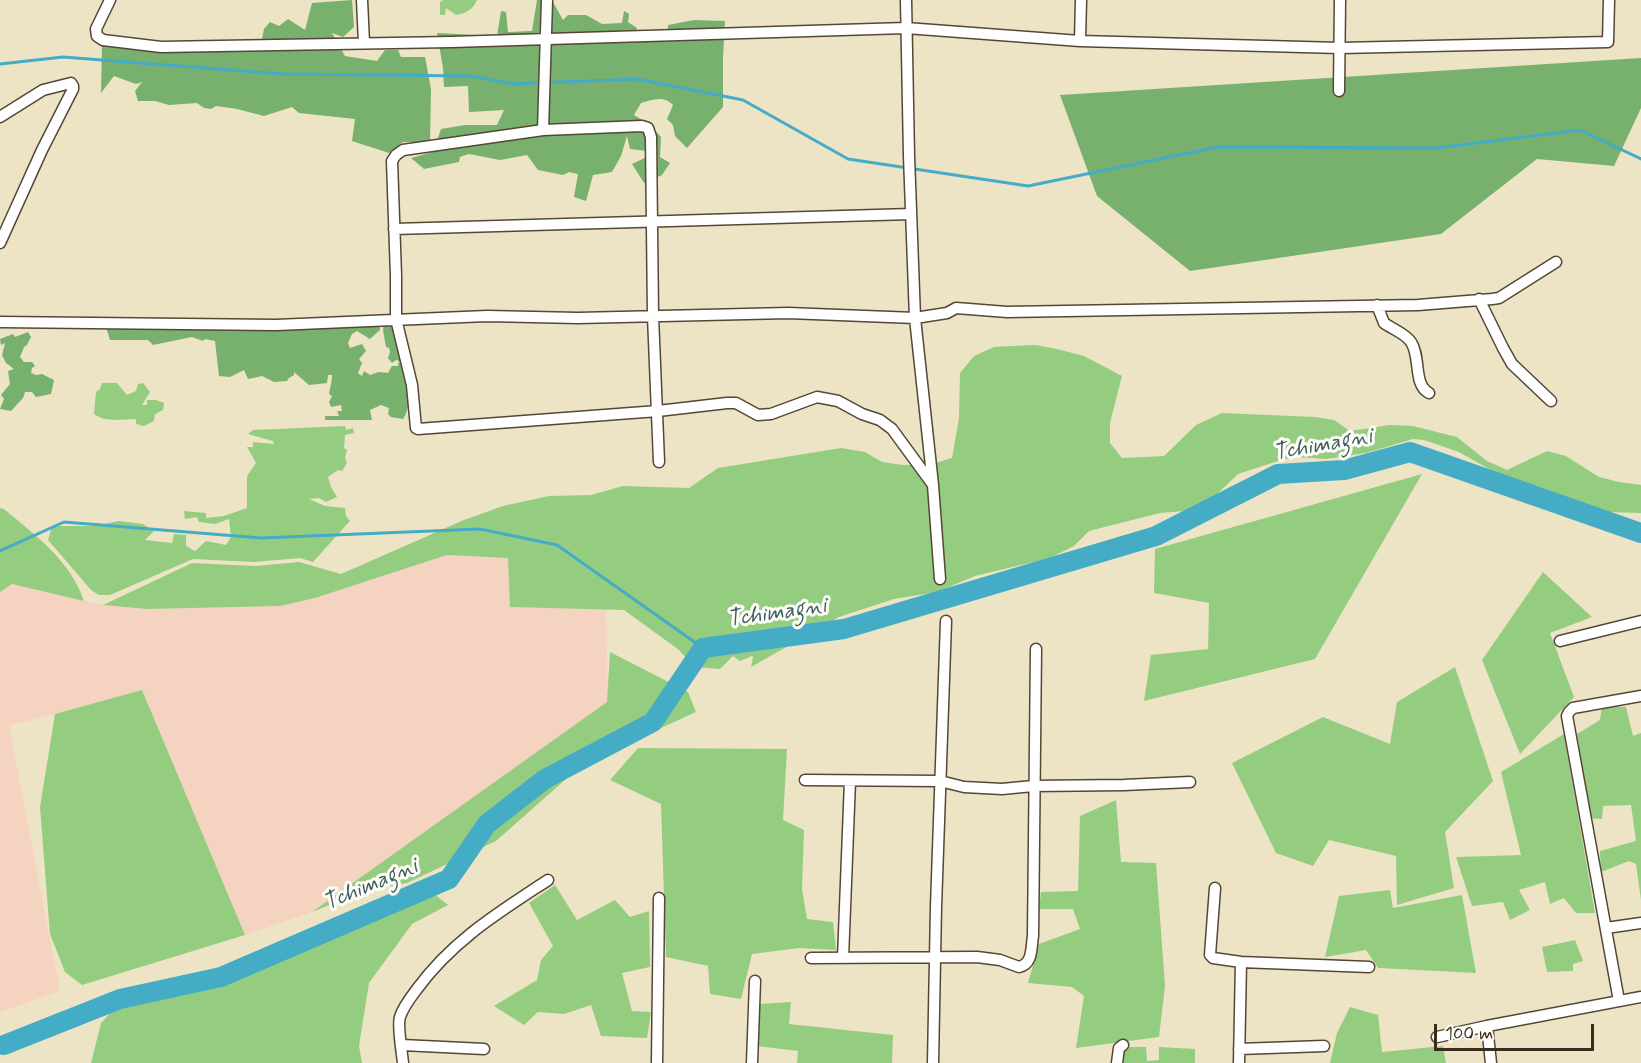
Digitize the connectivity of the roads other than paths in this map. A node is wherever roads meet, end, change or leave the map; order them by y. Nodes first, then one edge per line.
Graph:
1 (110, 0) edge
2 (362, 0) edge
3 (547, 0) edge
4 (906, 0) edge
5 (1081, 0) edge
6 (1340, 0) edge
7 (1609, 0) edge
8 (906, 28) junction
9 (547, 40) junction
10 (1080, 41) junction
11 (364, 43) junction
12 (1340, 48) junction
13 (1339, 91) dead end
14 (0, 117) edge
15 (543, 130) junction
16 (911, 214) junction
17 (653, 220) junction
18 (394, 229) junction
19 (0, 243) edge
20 (1556, 262) dead end
21 (1479, 299) junction
22 (1377, 305) junction
23 (653, 316) junction
24 (915, 318) junction
25 (396, 319) junction
26 (0, 322) edge
27 (1429, 393) dead end
28 (1551, 401) dead end
29 (658, 411) junction
30 (659, 462) dead end
31 (933, 484) junction
32 (940, 579) dead end
33 (946, 621) dead end
34 (1641, 621) edge
35 (1560, 641) dead end
36 (1036, 649) dead end
37 (1641, 696) edge
38 (805, 780) dead end
39 (850, 781) junction
40 (940, 782) junction
41 (1190, 782) dead end
42 (1033, 786) junction
43 (548, 880) dead end
44 (1215, 888) dead end
45 (659, 898) dead end
46 (1641, 923) edge
47 (1606, 928) junction
48 (935, 957) junction
49 (811, 958) dead end
50 (843, 958) junction
51 (1241, 962) junction
52 (1369, 967) dead end
53 (755, 981) dead end
54 (1641, 997) edge
55 (1619, 1001) junction
56 (1487, 1026) junction
57 (1437, 1037) dead end
58 (402, 1045) junction
59 (1123, 1045) dead end
60 (1324, 1046) dead end
61 (484, 1049) dead end
62 (1239, 1049) junction
63 (403, 1063) edge
64 (657, 1063) edge
65 (752, 1063) edge
66 (933, 1063) edge
67 (1117, 1063) edge
68 (1239, 1063) edge
69 (1491, 1063) edge

1 - 11 street
2 - 11 street
3 - 9 street
4 - 8 street
5 - 10 street
6 - 12 street
7 - 12 street
8 - 9 street
8 - 10 street
8 - 16 street
9 - 11 street
9 - 15 street
10 - 12 street
12 - 13 street
14 - 19 street
15 - 17 street
15 - 18 street
16 - 17 street
16 - 24 street
17 - 18 street
17 - 23 street
18 - 25 street
20 - 21 street
21 - 22 street
21 - 28 street
22 - 24 street
22 - 27 street
23 - 24 street
23 - 25 street
23 - 29 street
24 - 31 street
25 - 26 street
25 - 29 street
29 - 30 street
29 - 31 street
31 - 32 street
33 - 40 street
34 - 35 street
36 - 42 street
37 - 47 street
38 - 39 street
39 - 40 street
39 - 50 street
40 - 42 street
40 - 48 street
41 - 42 street
42 - 48 street
43 - 58 street
44 - 51 street
45 - 64 street
46 - 47 street
47 - 55 street
48 - 50 street
48 - 66 street
49 - 50 street
51 - 52 street
51 - 62 street
53 - 65 street
54 - 55 street
55 - 56 street
56 - 57 street
56 - 69 street
58 - 61 street
58 - 63 street
59 - 67 street
60 - 62 street
62 - 68 street

